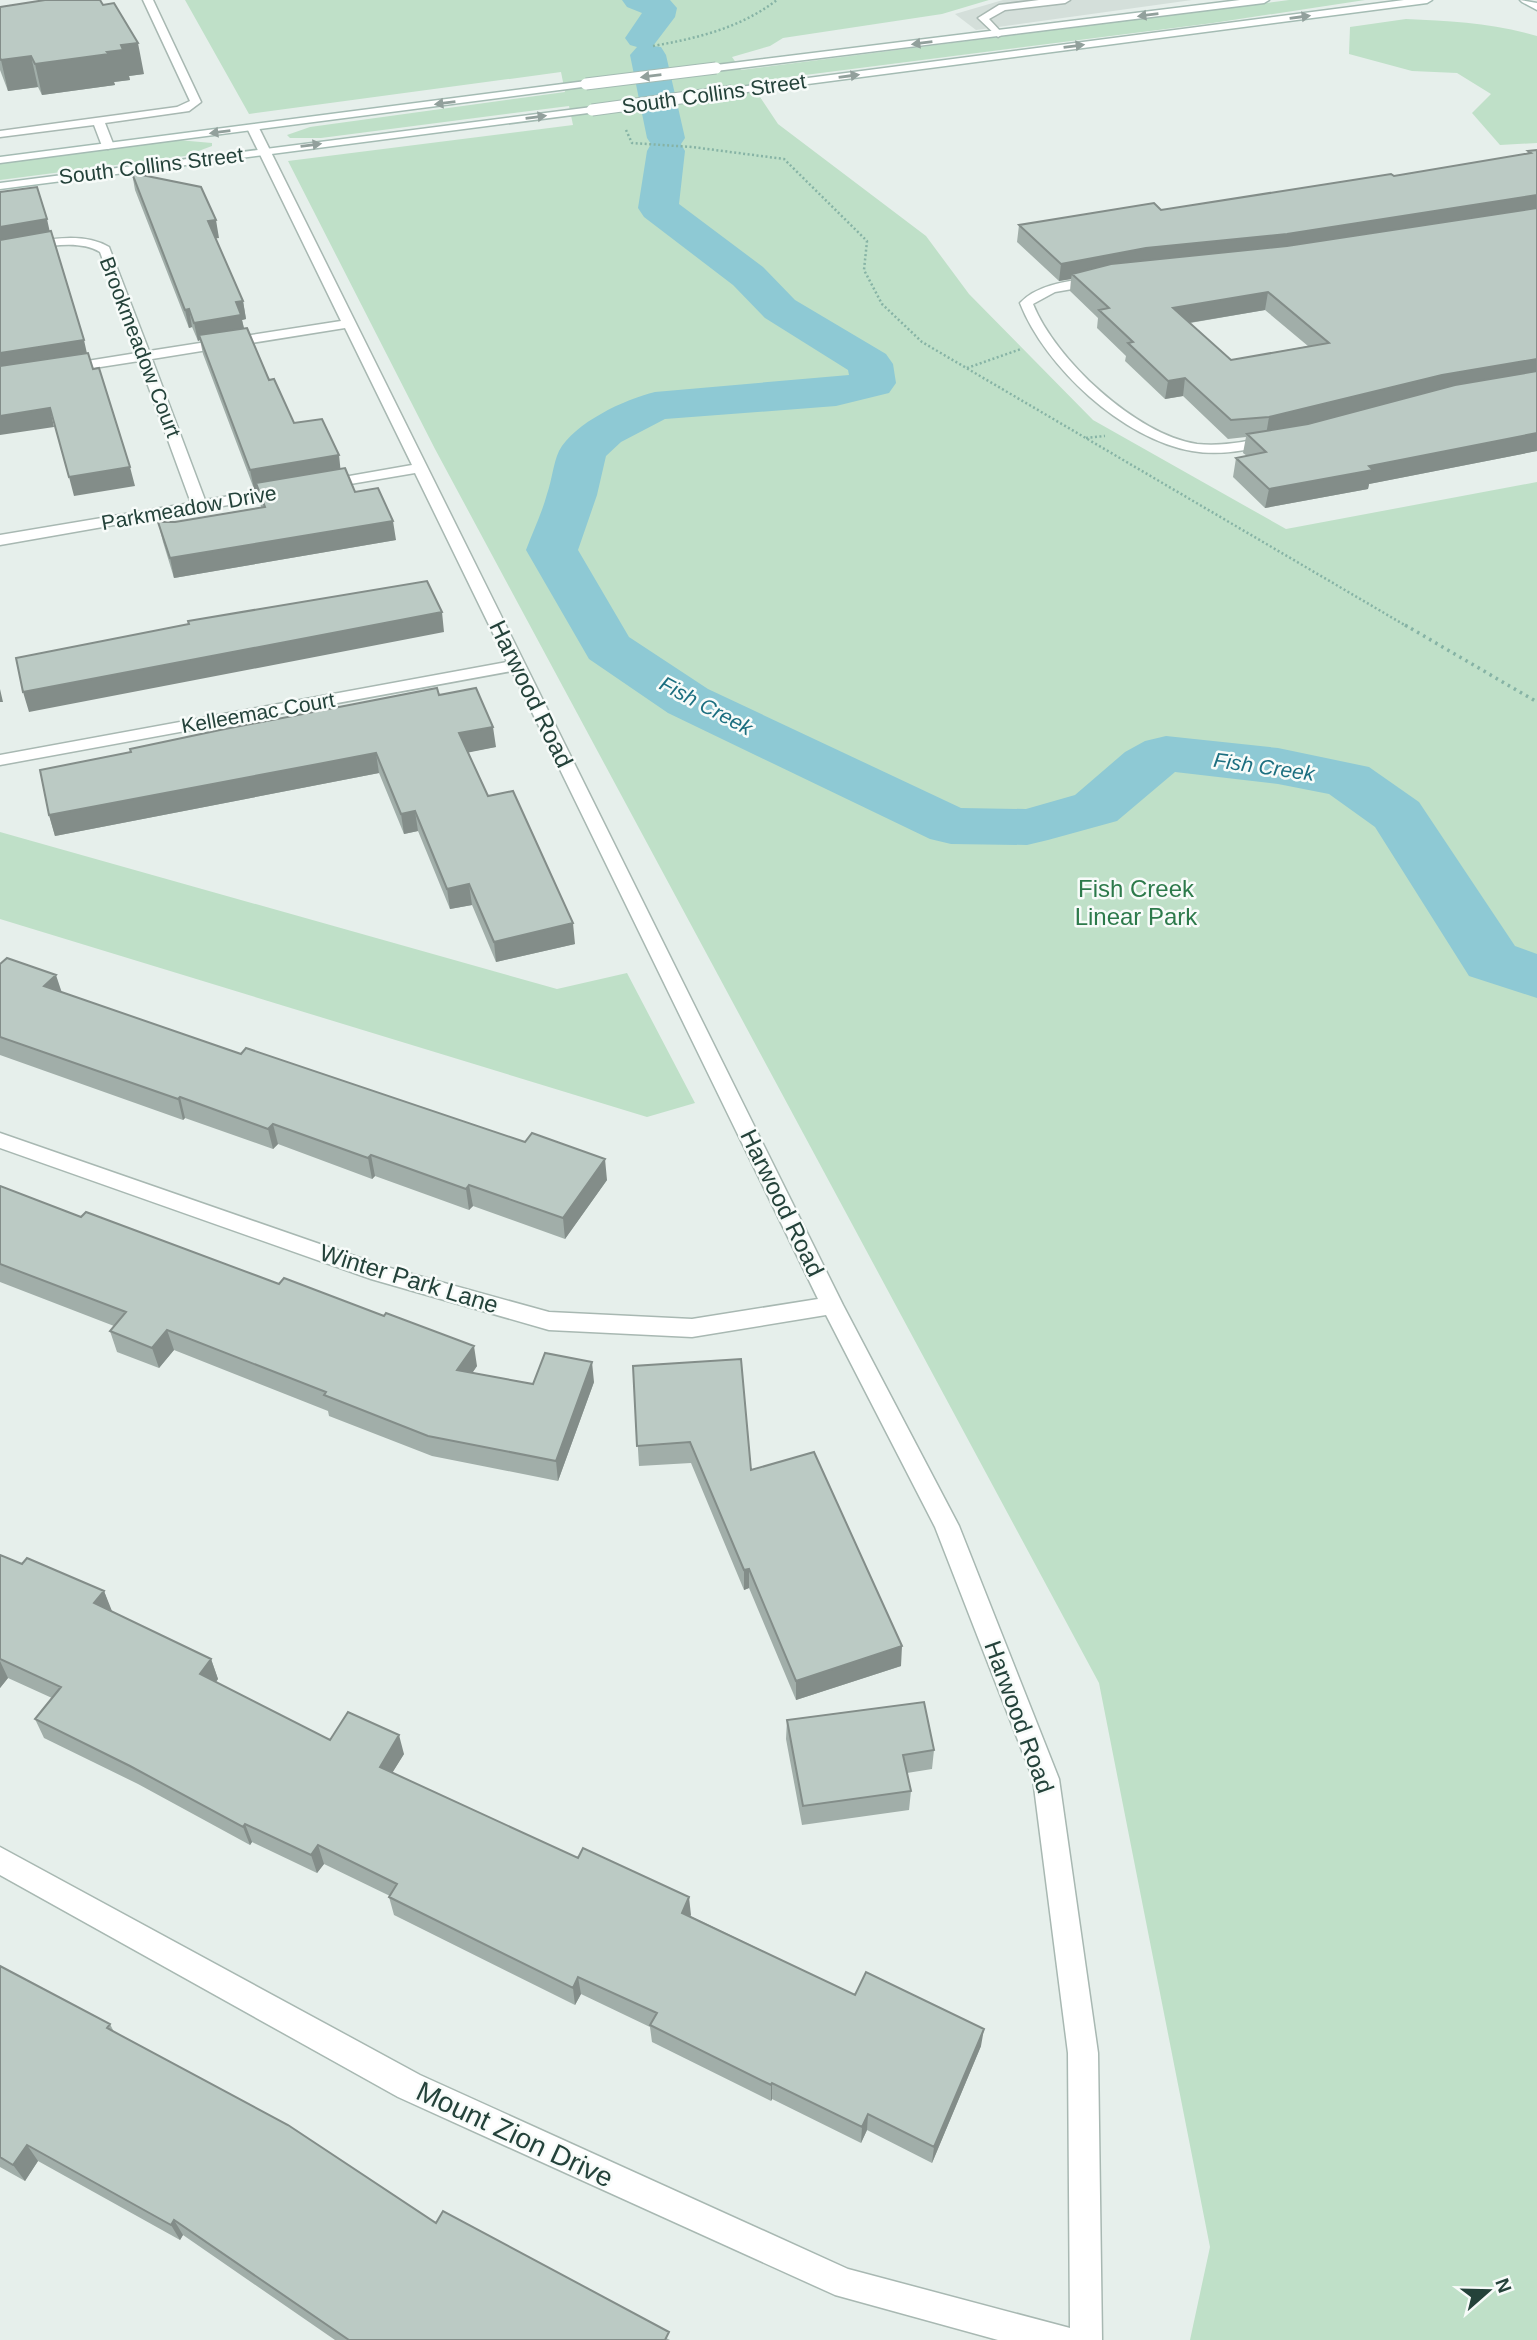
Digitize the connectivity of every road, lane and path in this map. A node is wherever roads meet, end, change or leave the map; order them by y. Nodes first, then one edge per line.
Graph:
1 (148, 0) edge
2 (777, 0) edge
3 (1065, 0) edge
4 (1264, 0) edge
5 (1427, 0) edge
6 (1525, 0) edge
7 (1537, 7) edge
8 (998, 34) junction
9 (642, 48) dead end
10 (625, 120) dead end
11 (99, 121) junction
12 (253, 128) junction
13 (0, 134) edge
14 (108, 146) junction
15 (264, 151) junction
16 (0, 160) edge
17 (0, 186) edge
18 (0, 252) edge
19 (1110, 279) edge
20 (347, 324) junction
21 (1023, 342) dead end
22 (144, 356) junction
23 (966, 368) junction
24 (52, 370) edge
25 (1291, 436) edge
26 (419, 468) junction
27 (200, 506) junction
28 (0, 540) edge
29 (516, 665) junction
30 (1537, 702) edge
31 (0, 760) edge
32 (0, 1140) edge
33 (832, 1305) junction
34 (0, 1860) edge
35 (1059, 2340) edge
36 (1086, 2340) edge

1 - 11 street
2 - 9 path
3 - 8 street
4 -> 8 street, South Collins Street
15 -> 5 street, South Collins Street, bridge
6 - 7 street
8 -> 12 street, South Collins Street, bridge
10 - 23 path
11 - 13 street
11 - 14 street
12 -> 14 street, South Collins Street
12 - 15 street, Harwood Road
14 - 16 street, South Collins Street
15 - 17 street, South Collins Street
15 - 20 street, Harwood Road
18 - 22 street, Brookmeadow Court
19 - 25 street
20 - 22 street
20 - 26 street, Harwood Road
21 - 23 path
22 - 24 street
22 - 27 street, Brookmeadow Court
23 - 30 path
26 - 27 street, Parkmeadow Drive
26 - 29 street, Harwood Road
27 - 28 street, Parkmeadow Drive
29 - 31 street, Kelleemac Court
29 - 33 street, Harwood Road
32 - 33 street, Winter Park Lane
33 - 36 street, Harwood Road
34 - 35 street, Mount Zion Drive

